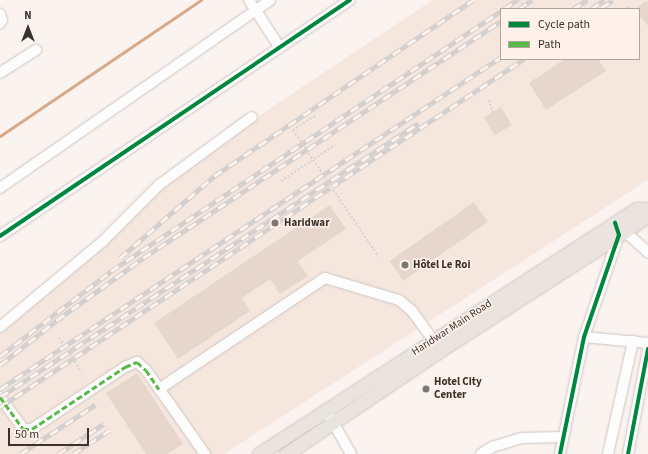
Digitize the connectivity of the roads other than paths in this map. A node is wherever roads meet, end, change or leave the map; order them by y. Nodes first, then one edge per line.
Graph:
1 (249, 0) edge
2 (270, 0) edge
3 (350, 0) edge
4 (255, 10) junction
5 (0, 14) edge
6 (0, 23) edge
7 (280, 48) junction
8 (36, 50) dead end
9 (0, 73) edge
10 (252, 117) dead end
11 (0, 188) edge
12 (648, 209) edge
13 (620, 230) junction
14 (0, 236) edge
15 (648, 252) edge
16 (0, 327) edge
17 (584, 337) junction
18 (433, 340) junction
19 (633, 341) junction
20 (648, 343) edge
21 (648, 349) edge
22 (159, 389) junction
23 (0, 397) edge
24 (326, 410) junction
25 (333, 422) junction
26 (563, 437) junction
27 (205, 454) edge
28 (259, 454) edge
29 (286, 454) edge
30 (351, 454) edge
31 (481, 454) edge
32 (560, 454) edge
33 (608, 454) edge
34 (628, 454) edge

1 - 4 street
2 - 4 street
3 - 7 street
4 - 7 street
4 - 11 street
5 - 6 street
7 - 14 street
8 - 9 street
10 - 16 street
12 - 13 main road, Haridwar Main Road
13 - 15 street
13 - 17 street
13 - 18 main road, Haridwar Main Road
13 - 25 main road, Haridwar Main Road
17 - 19 street
17 - 26 street
18 - 22 street
18 - 24 main road, Haridwar Main Road
19 - 20 street
19 - 33 street
21 - 34 street
22 - 23 street
22 - 27 street
24 - 25 street
24 - 28 main road, Haridwar Main Road
25 - 29 main road, Haridwar Main Road
25 - 30 street
26 - 31 street
26 - 32 street

